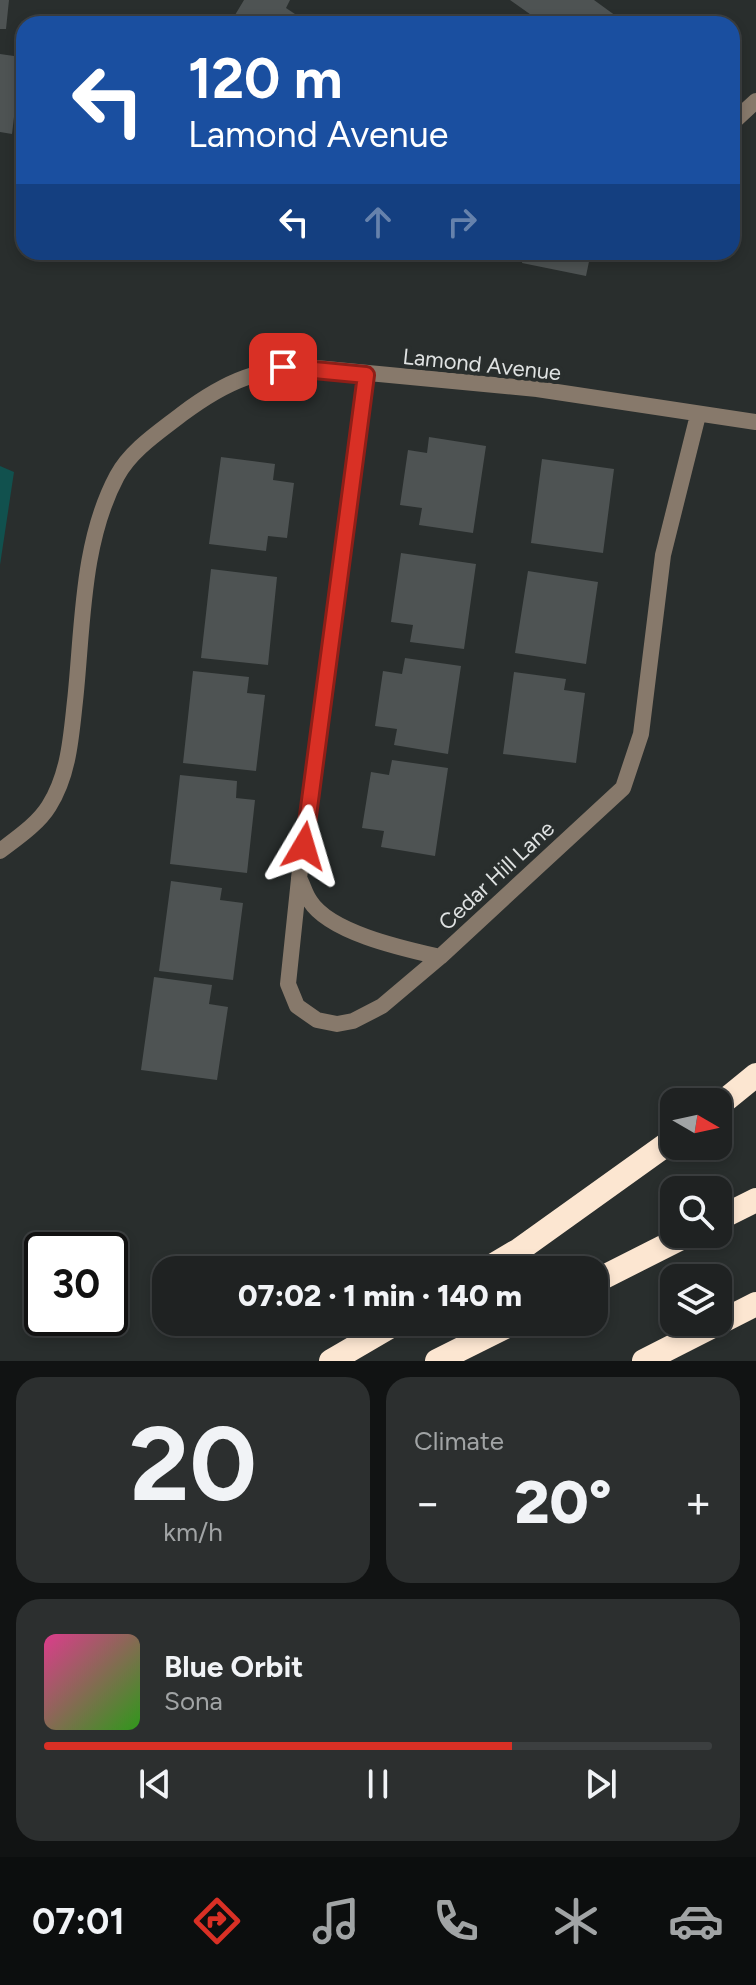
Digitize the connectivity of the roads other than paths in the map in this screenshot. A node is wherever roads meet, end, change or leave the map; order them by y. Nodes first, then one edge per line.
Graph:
1 (756, 101) edge
2 (740, 116) edge
3 (366, 375) junction
4 (698, 415) junction
5 (756, 422) edge
6 (0, 851) edge
7 (299, 878) junction
8 (440, 957) junction
9 (756, 1075) edge
10 (732, 1095) edge
11 (660, 1149) edge
12 (756, 1200) edge
13 (732, 1212) edge
14 (661, 1248) edge
15 (509, 1256) edge
16 (608, 1275) edge
17 (756, 1304) edge
18 (374, 1336) edge
19 (487, 1336) edge
20 (331, 1361) edge
21 (437, 1361) edge
22 (644, 1361) edge

1 - 2 street
3 - 4 street, Lamond Avenue
3 - 6 street, Lamond Avenue
3 - 7 street
4 - 5 street, Lamond Avenue
4 - 8 street, Cedar Hill Lane
7 - 8 street, Cedar Hill Lane
7 - 8 street
9 - 10 highway
11 - 15 highway
12 - 13 highway
14 - 16 highway
17 - 22 highway
18 - 20 highway
19 - 21 highway

